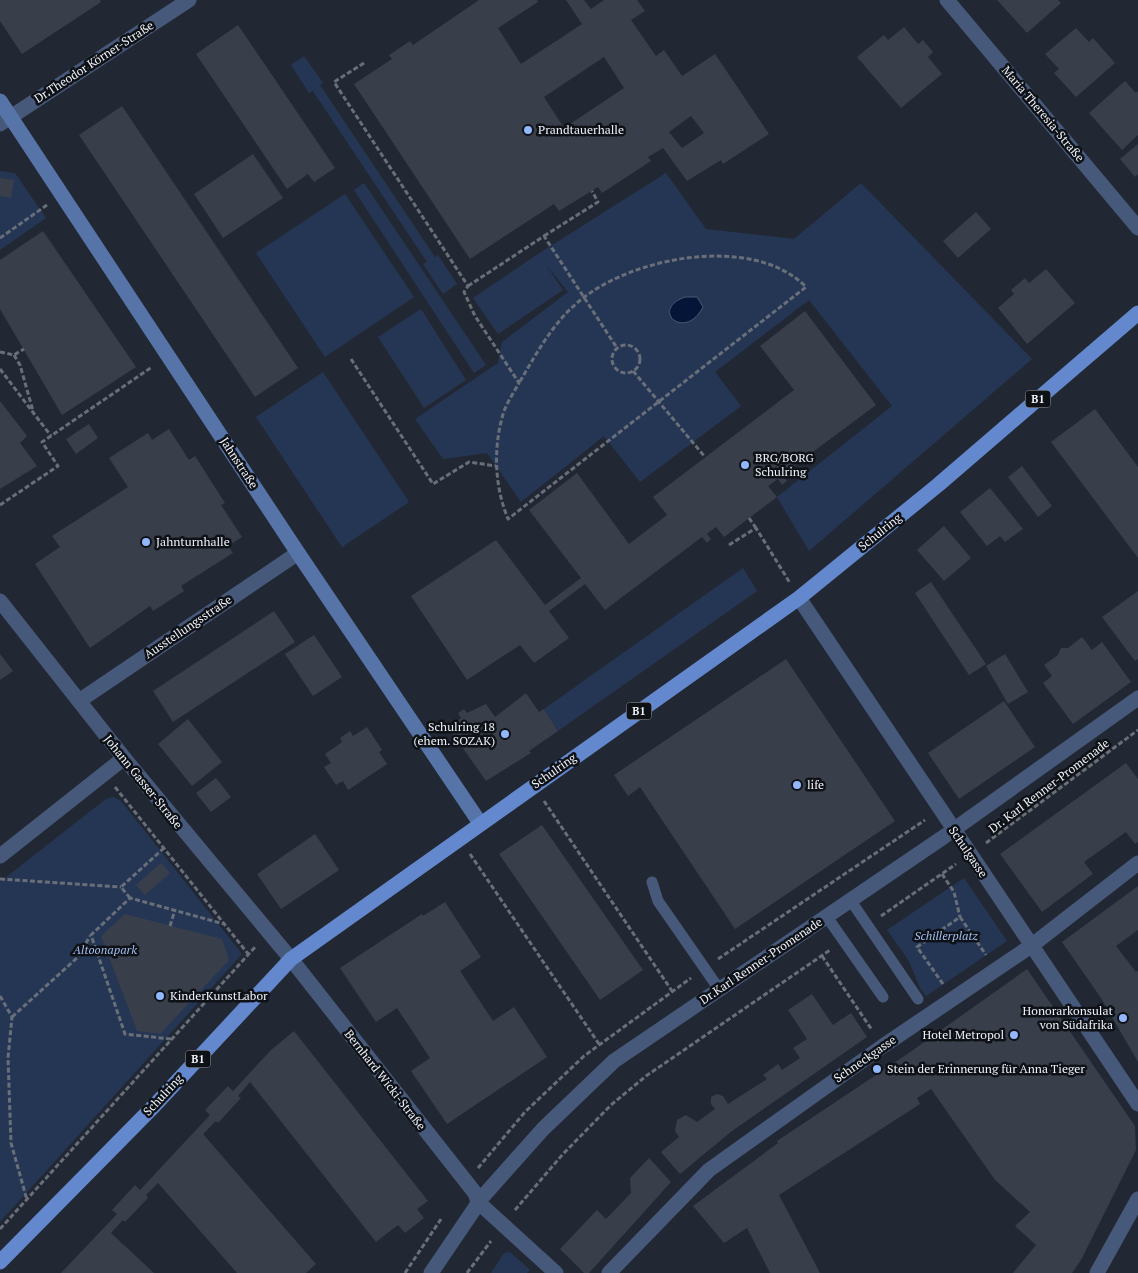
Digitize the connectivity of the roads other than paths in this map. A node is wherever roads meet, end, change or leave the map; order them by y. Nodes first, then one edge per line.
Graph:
1 (189, 0) edge
2 (947, 0) edge
3 (0, 101) edge
4 (6, 120) edge
5 (1138, 228) edge
6 (1138, 312) edge
7 (298, 553) junction
8 (799, 598) junction
9 (0, 601) edge
10 (1138, 698) edge
11 (78, 701) junction
12 (124, 758) junction
13 (480, 823) junction
14 (953, 830) junction
15 (0, 856) edge
16 (1138, 863) edge
17 (652, 882) dead end
18 (850, 901) junction
19 (828, 917) junction
20 (1031, 946) junction
21 (291, 959) junction
22 (719, 989) junction
23 (883, 997) dead end
24 (918, 999) dead end
25 (1138, 1104) edge
26 (1138, 1199) edge
27 (478, 1202) junction
28 (0, 1262) edge
29 (431, 1273) edge
30 (556, 1273) edge
31 (608, 1273) edge
32 (1097, 1273) edge

1 - 4 street, Dr.Theodor Körner-Straße
2 - 5 street, Maria Theresia-Straße
3 - 4 street, Jahnstraße
4 - 7 street, Jahnstraße
6 - 8 main road, Schulring / B1
7 - 11 street, Ausstellungsstraße
7 - 13 street, Jahnstraße
8 - 13 main road, Schulring / B1
8 - 14 street, Schulgasse
9 - 11 street, Johann Gasser-Straße
10 - 14 street, Dr.Karl Renner-Promenade
11 - 12 street, Johann Gasser-Straße
12 - 15 street
12 - 21 street, Johann Gasser-Straße
13 - 21 main road, Schulring / B1
14 - 18 street, Dr.Karl Renner-Promenade
14 - 20 street, Schulgasse
16 - 20 street, Schneckgasse
17 - 22 lane
18 - 19 street, Dr.Karl Renner-Promenade
18 - 24 lane
19 - 22 street, Dr.Karl Renner-Promenade
19 - 23 lane
20 - 25 street, Schulgasse
20 - 31 street, Schneckgasse
21 - 27 street, Bernhard Wicki-Straße
21 - 28 main road, Schulring / B1
22 - 27 street, Dr.Karl Renner-Promenade
26 - 32 street
27 - 29 street, Dr.Karl Renner-Promenade
27 - 30 street, Bernhard Wicki-Straße

